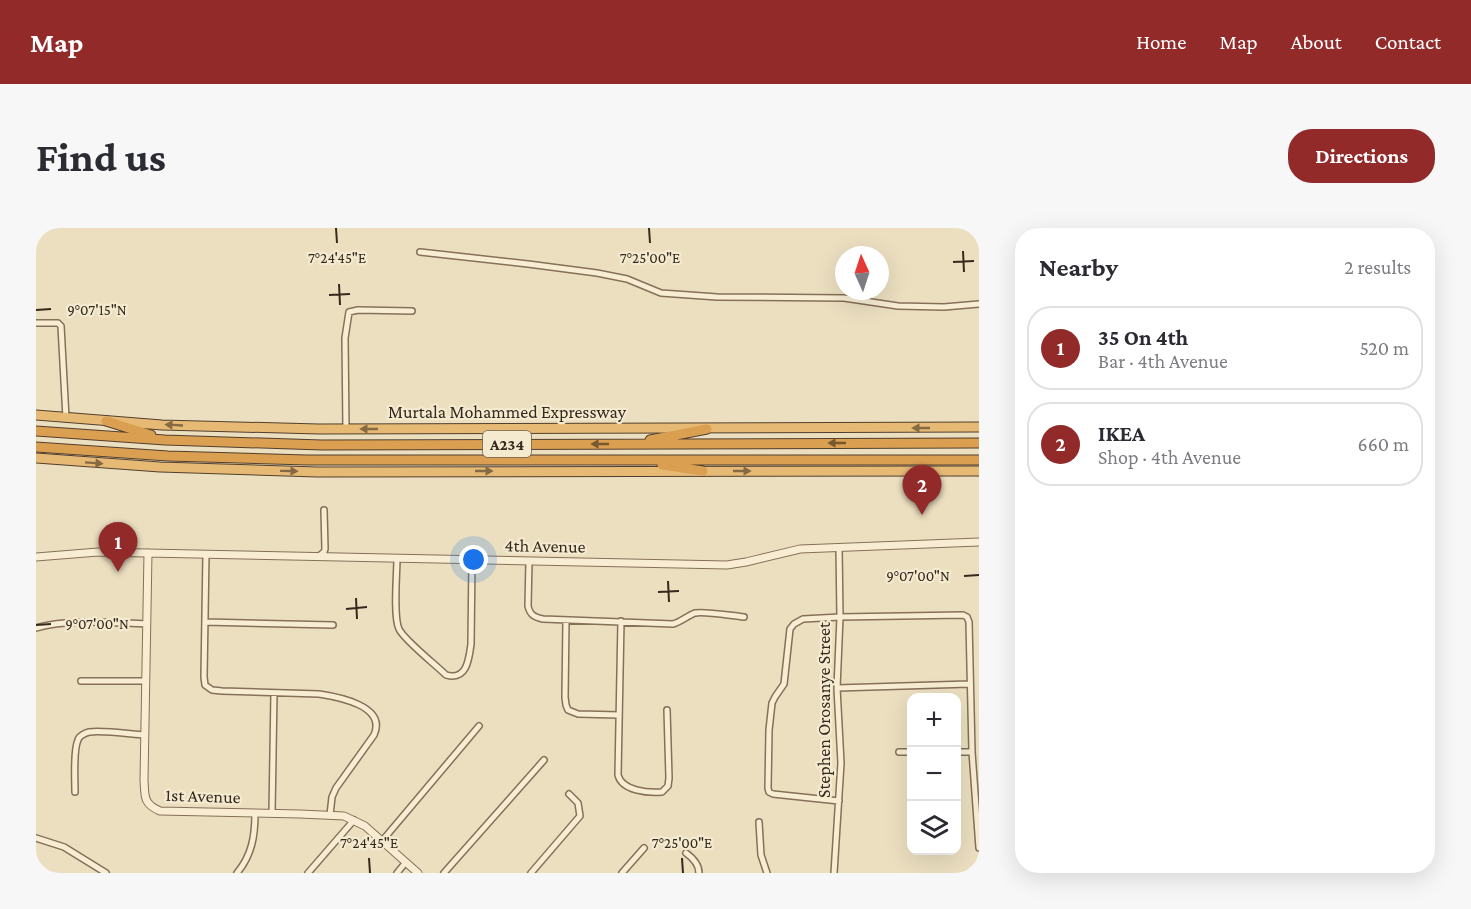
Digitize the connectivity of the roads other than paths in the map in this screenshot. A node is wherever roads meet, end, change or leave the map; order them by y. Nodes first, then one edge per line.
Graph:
1 (420, 252) dead end
2 (979, 304) edge
3 (412, 311) dead end
4 (36, 323) edge
5 (36, 416) edge
6 (66, 418) junction
7 (106, 421) junction
8 (979, 428) edge
9 (346, 429) junction
10 (707, 429) junction
11 (36, 431) edge
12 (165, 440) junction
13 (979, 443) edge
14 (630, 444) junction
15 (36, 447) edge
16 (36, 458) edge
17 (979, 460) edge
18 (633, 461) junction
19 (703, 471) junction
20 (979, 471) edge
21 (324, 510) dead end
22 (979, 542) edge
23 (839, 547) junction
24 (148, 553) junction
25 (206, 554) junction
26 (319, 556) junction
27 (36, 557) edge
28 (397, 558) junction
29 (472, 559) junction
30 (529, 561) junction
31 (744, 617) dead end
32 (840, 617) junction
33 (566, 620) junction
34 (621, 621) junction
35 (206, 622) junction
36 (147, 624) junction
37 (333, 625) dead end
38 (36, 628) edge
39 (81, 681) dead end
40 (146, 681) junction
41 (969, 684) junction
42 (837, 688) junction
43 (274, 693) junction
44 (667, 710) dead end
45 (619, 715) junction
46 (479, 726) dead end
47 (145, 735) junction
48 (899, 752) dead end
49 (907, 752) edge
50 (961, 752) edge
51 (972, 752) junction
52 (544, 760) dead end
53 (75, 792) dead end
54 (569, 794) dead end
55 (839, 801) junction
56 (255, 813) junction
57 (272, 813) junction
58 (330, 814) junction
59 (354, 820) junction
60 (759, 822) dead end
61 (36, 838) edge
62 (382, 841) junction
63 (644, 848) dead end
64 (979, 848) edge
65 (686, 853) dead end
66 (406, 862) junction
67 (106, 873) edge
68 (237, 873) edge
69 (308, 873) edge
70 (397, 873) edge
71 (418, 873) edge
72 (444, 873) edge
73 (531, 873) edge
74 (622, 873) edge
75 (699, 873) edge
76 (767, 873) edge
77 (834, 873) edge

1 - 2 street
3 - 9 street
4 - 6 street
5 - 6 highway, Murtala Mohammed Expressway
6 - 7 highway, Murtala Mohammed Expressway
9 -> 7 highway, Murtala Mohammed Expressway
7 - 12 highway
8 -> 10 highway, Murtala Mohammed Expressway
10 -> 9 highway, Murtala Mohammed Expressway
10 - 14 highway
11 - 12 highway, Murtala Mohammed Expressway / A234
14 -> 12 highway, Murtala Mohammed Expressway / A234
13 -> 14 highway, Murtala Mohammed Expressway / A234
15 - 18 highway, A234
16 -> 19 highway
17 - 18 highway, A234
18 - 19 highway
19 -> 20 highway
21 - 26 street
22 - 23 street, 4th Avenue
23 - 30 street, 4th Avenue
23 - 32 street, Stephen Orosanye Street
24 - 25 street, 4th Avenue
24 - 27 street, 4th Avenue
24 - 36 street, 1st Avenue
25 - 26 street, 4th Avenue
25 - 35 street
26 - 28 street, 4th Avenue
28 - 29 street, 4th Avenue
28 - 29 street
29 - 30 street, 4th Avenue
30 - 33 street
31 - 34 street
32 - 41 street
32 - 42 street, Stephen Orosanye Street
32 - 55 street
33 - 34 street
33 - 45 street
34 - 45 street
35 - 37 street
35 - 43 street
36 - 38 street
36 - 40 street, 1st Avenue
39 - 40 street
40 - 47 street, 1st Avenue
41 - 42 street
41 - 51 street
42 - 55 street, Stephen Orosanye Street
43 - 57 street
43 - 58 street
44 - 45 street
46 - 62 street
47 - 53 street
47 - 56 street, 1st Avenue
48 - 49 street
50 - 51 street
51 - 64 street
52 - 72 street
54 - 73 street
55 - 77 street, Stephen Orosanye Street
56 - 57 street, 1st Avenue
56 - 68 street
57 - 58 street, 1st Avenue
58 - 59 street, 1st Avenue
59 - 62 street, 1st Avenue
59 - 69 street
60 - 76 street
61 - 67 street
62 - 66 street, 1st Avenue
63 - 74 street
65 - 75 street
66 - 70 street
66 - 71 street, 1st Avenue

